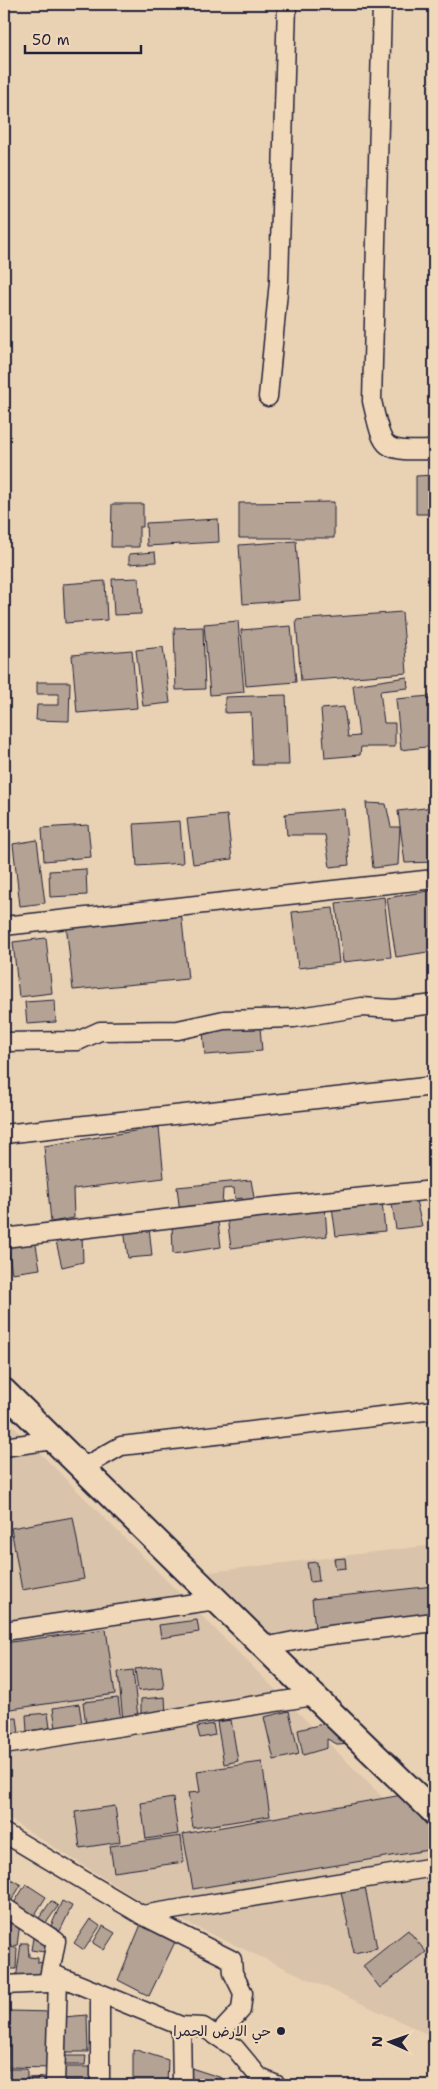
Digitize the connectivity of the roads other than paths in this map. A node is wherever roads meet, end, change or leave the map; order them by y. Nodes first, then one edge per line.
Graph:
1 (287, 4) edge
2 (382, 4) edge
3 (268, 397) dead end
4 (434, 450) edge
5 (434, 879) edge
6 (4, 926) edge
7 (434, 1004) edge
8 (4, 1042) edge
9 (434, 1086) edge
10 (4, 1134) edge
11 (434, 1190) edge
12 (4, 1238) edge
13 (4, 1391) edge
14 (434, 1410) edge
15 (53, 1440) junction
16 (4, 1447) edge
17 (82, 1468) junction
18 (216, 1600) junction
19 (434, 1622) edge
20 (4, 1631) edge
21 (264, 1647) junction
22 (314, 1696) junction
23 (4, 1745) edge
24 (434, 1812) edge
25 (4, 1833) edge
26 (434, 1867) edge
27 (4, 1907) edge
28 (142, 1915) junction
29 (53, 1979) junction
30 (4, 1985) edge
31 (100, 1994) junction
32 (181, 2026) junction
33 (217, 2036) junction
34 (260, 2082) edge
35 (55, 2085) edge
36 (100, 2085) edge
37 (182, 2085) edge
38 (277, 2085) edge

1 - 3 street
2 - 4 street
5 - 6 street
7 - 8 street
9 - 10 street
11 - 12 street
13 - 15 main road
14 - 17 street
15 - 16 street
15 - 17 main road
17 - 18 main road
18 - 20 street
18 - 21 main road
19 - 21 street
21 - 22 main road
22 - 23 street
22 - 24 main road
25 - 28 street
26 - 28 street
27 - 29 street
28 - 33 street
29 - 30 street
29 - 31 street
29 - 35 street
31 - 32 street
31 - 36 street
32 - 33 street
32 - 37 street
33 - 34 street
34 - 38 street

